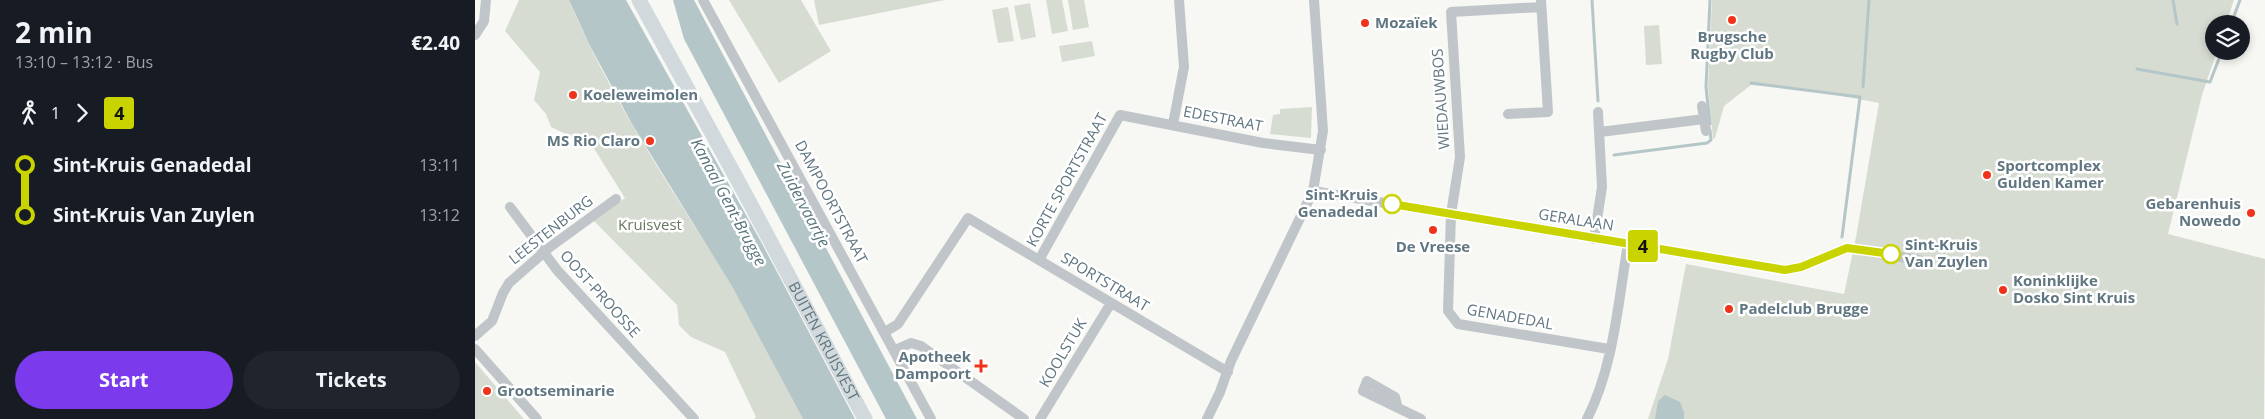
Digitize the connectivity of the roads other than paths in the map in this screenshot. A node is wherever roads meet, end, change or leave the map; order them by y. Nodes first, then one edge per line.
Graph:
1 (486, 0) edge
2 (639, 0) edge
3 (649, 0) edge
4 (703, 0) edge
5 (1179, 0) edge
6 (1314, 0) edge
7 (1541, 4) edge
8 (475, 35) edge
9 (1702, 106) dead end
10 (1598, 112) dead end
11 (1508, 114) dead end
12 (1120, 115) joint
13 (1704, 119) junction
14 (1173, 124) junction
15 (1706, 131) dead end
16 (1600, 132) junction
17 (1321, 150) junction
18 (1313, 191) junction
19 (616, 199) dead end
20 (509, 207) dead end
21 (1451, 214) junction
22 (1593, 239) junction
23 (1628, 244) junction
24 (544, 254) junction
25 (1039, 260) junction
26 (1919, 260) dead end
27 (1111, 303) junction
28 (885, 332) junction
29 (475, 336) edge
30 (475, 348) edge
31 (895, 350) junction
32 (1609, 350) junction
33 (1228, 372) junction
34 (1397, 405) dead end
35 (537, 419) edge
36 (694, 419) edge
37 (865, 419) edge
38 (875, 419) edge
39 (931, 419) edge
40 (1024, 419) edge
41 (1040, 419) edge
42 (1207, 419) edge
43 (1421, 419) edge
44 (1587, 419) edge

1 - 8 street
2 - 37 main road, BUITEN KRUISVEST
3 - 38 main road, BUITEN KRUISVEST
4 - 28 street, DAMPOORTSTRAAT
5 - 14 street
6 - 17 street
7 - 11 street, WIEDAUWBOS
7 - 21 street, WIEDAUWBOS
9 - 13 street
10 - 16 street
12 - 14 street, EDESTRAAT
12 - 25 street, KORTE SPORTSTRAAT
13 - 15 street
13 - 16 street
14 - 17 street, EDESTRAAT
16 - 22 street
17 - 18 street
18 - 21 street, GERALAAN
18 - 33 street
19 - 24 street, LEESTENBURG
20 - 24 street, OOST-PROOSSE
21 - 22 street, GERALAAN
21 - 32 street, GENADEDAL
22 - 23 street, GERALAAN
23 - 26 street, GERALAAN
23 - 32 street
24 - 29 street, LEESTENBURG
24 - 36 street, OOST-PROOSSE
25 - 27 street, SPORTSTRAAT
25 - 28 street, SPORTSTRAAT
27 - 33 street, SPORTSTRAAT
27 - 41 street, KOOLSTUK
28 - 31 street, DAMPOORTSTRAAT
30 - 35 street
31 - 39 street, DAMPOORTSTRAAT
31 - 40 street
32 - 44 street
33 - 42 street
34 - 43 street

